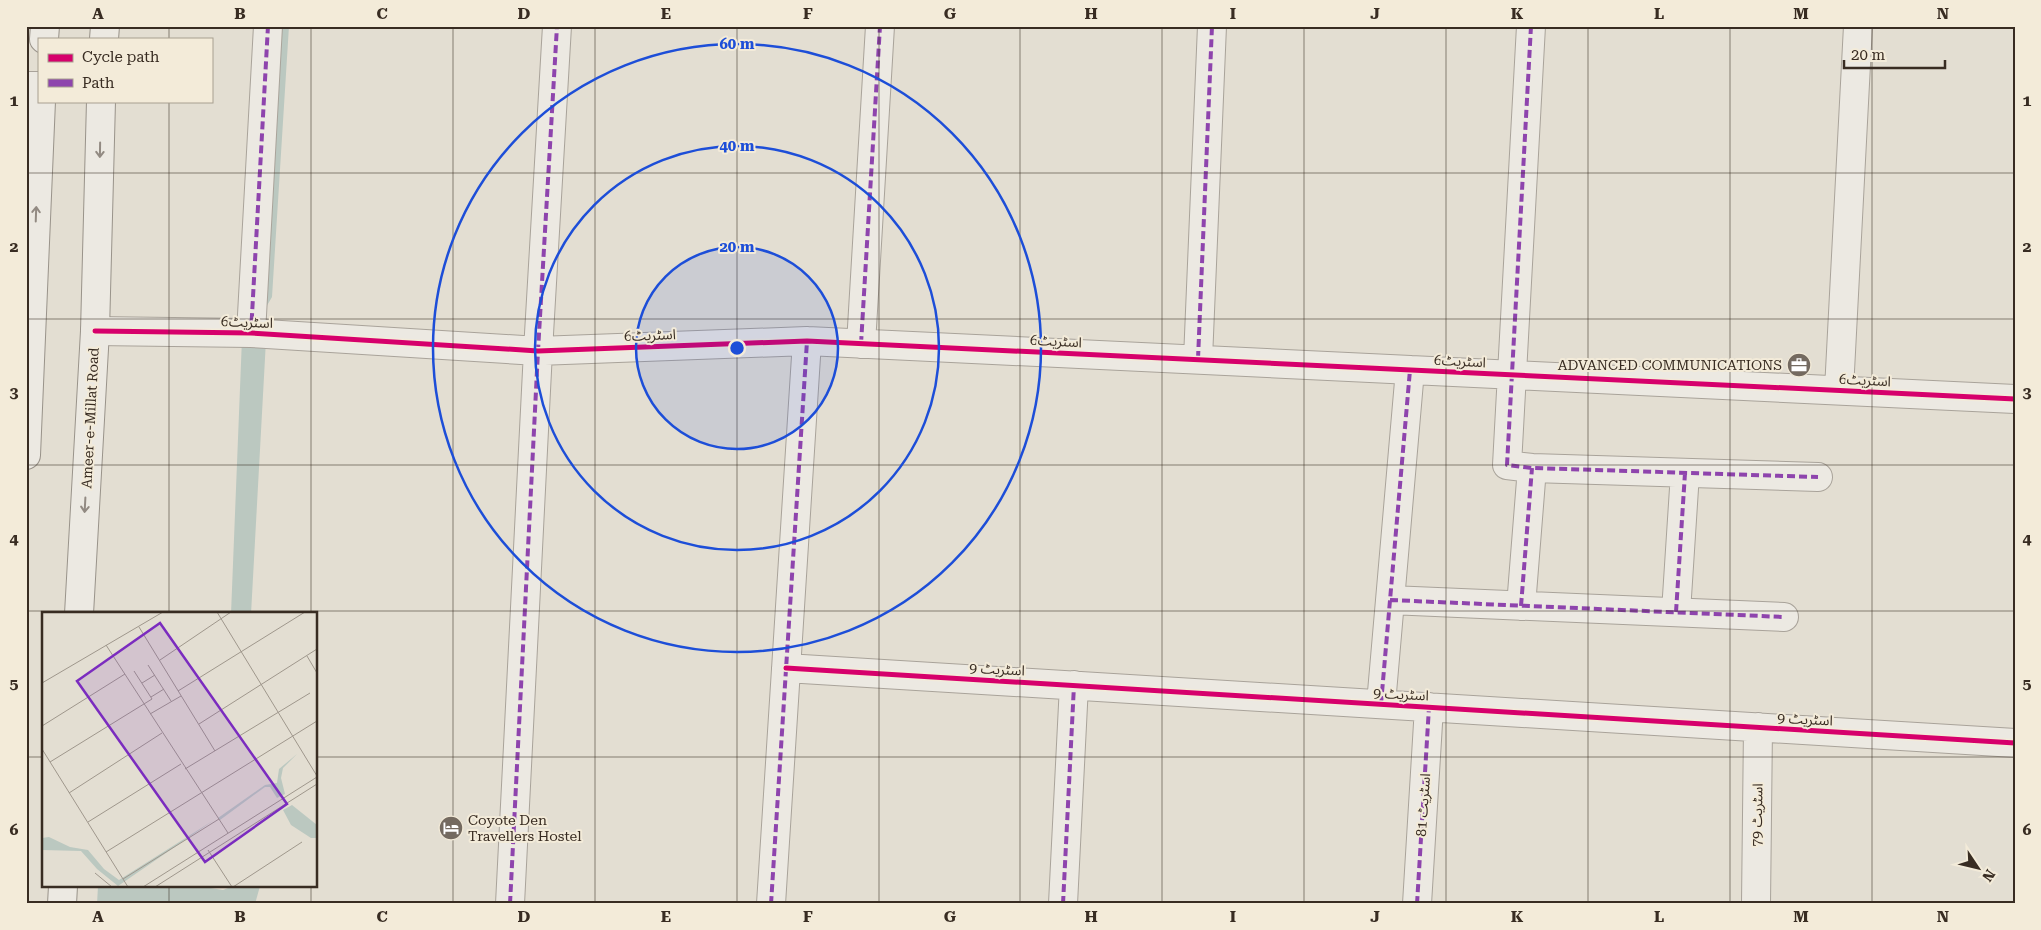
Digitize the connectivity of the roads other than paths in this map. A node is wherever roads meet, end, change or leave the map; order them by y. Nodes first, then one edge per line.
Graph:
1 (268, 26) edge
2 (557, 26) edge
3 (880, 26) edge
4 (1212, 26) edge
5 (1531, 26) edge
6 (1858, 26) edge
7 (40, 102) edge
8 (101, 102) edge
9 (96, 331) junction
10 (251, 332) junction
11 (807, 340) junction
12 (861, 344) junction
13 (538, 351) junction
14 (1198, 360) junction
15 (1410, 370) junction
16 (1511, 374) junction
17 (1839, 390) junction
18 (2015, 399) edge
19 (26, 455) edge
20 (1532, 468) junction
21 (1685, 473) junction
22 (1818, 477) dead end
23 (1390, 600) junction
24 (1521, 606) junction
25 (79, 612) edge
26 (1676, 612) junction
27 (1784, 617) dead end
28 (786, 668) junction
29 (1074, 685) junction
30 (1381, 704) junction
31 (1430, 707) junction
32 (1758, 727) junction
33 (2015, 743) edge
34 (63, 888) edge
35 (62, 904) edge
36 (510, 904) edge
37 (771, 904) edge
38 (1063, 904) edge
39 (1417, 904) edge
40 (1756, 904) edge

1 - 10 street
2 - 13 street
3 - 12 street
4 - 14 street
5 - 16 street
6 - 17 street
19 -> 7 street
8 -> 9 street, Ameer-e-Millat Road
9 - 10 street, اسٹریٹ6
9 -> 25 street, Ameer-e-Millat Road
10 - 13 street, اسٹریٹ6
11 - 12 street, اسٹریٹ6
11 - 13 street, اسٹریٹ6
11 - 28 street
12 - 14 street, اسٹریٹ6
13 - 36 street
14 - 15 street, اسٹریٹ6
15 - 16 street, اسٹریٹ6
15 - 23 street
16 - 17 street, اسٹریٹ6
16 - 20 street
17 - 18 street, اسٹریٹ6
20 - 21 street
20 - 24 street
21 - 22 street
21 - 26 street
23 - 24 street
23 - 30 street
24 - 26 street
26 - 27 street
28 - 29 street, اسٹریٹ 9
28 - 37 street
29 - 30 street, اسٹریٹ 9
29 - 38 street
30 - 31 street, اسٹریٹ 9
31 - 32 street, اسٹریٹ 9
31 - 39 street, اسٹریٹ 81
32 - 33 street, اسٹریٹ 9
32 - 40 street, اسٹریٹ 79
34 - 35 street

